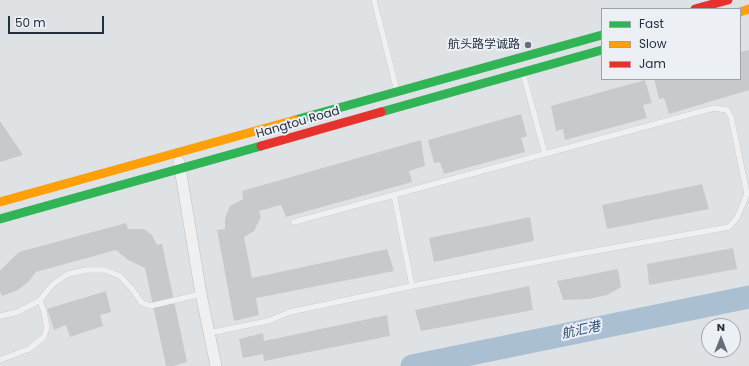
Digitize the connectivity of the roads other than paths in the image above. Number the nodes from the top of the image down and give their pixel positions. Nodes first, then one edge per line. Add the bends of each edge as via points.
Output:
1 (374, 0) edge
2 (728, 0) edge
3 (699, 8) edge
4 (601, 35) edge
5 (601, 50) edge
6 (522, 72) junction
7 (398, 92) junction
8 (176, 153) junction
9 (545, 154) junction
10 (180, 168) junction
11 (748, 193) edge
12 (394, 195) junction
13 (0, 202) edge
14 (0, 219) edge
15 (294, 222) dead end
16 (412, 286) junction
17 (201, 294) junction
18 (40, 300) junction
19 (0, 316) edge
20 (210, 333) junction
21 (0, 360) edge
22 (216, 364) edge

1 - 7 lane
2 - 3 main road
4 - 7 main road, Hangtou Road
5 - 6 main road, Hangtou Road
6 - 9 lane
6 - 10 main road, Hangtou Road
7 - 8 main road, Hangtou Road
8 - 10 street
8 - 13 main road, Hangtou Road
9 - 11 lane via 714,108 727,110 731,117
9 - 12 lane
10 - 14 main road, Hangtou Road
10 - 17 street
11 - 16 lane via 737,218 729,227
12 - 15 lane
12 - 16 lane
16 - 20 lane via 290,312 268,321
17 - 18 lane via 150,306 141,302 120,276 105,270 86,270 68,274 53,284
17 - 20 street
18 - 19 lane via 18,312
18 - 21 lane via 47,328 44,338 29,349
20 - 22 street

